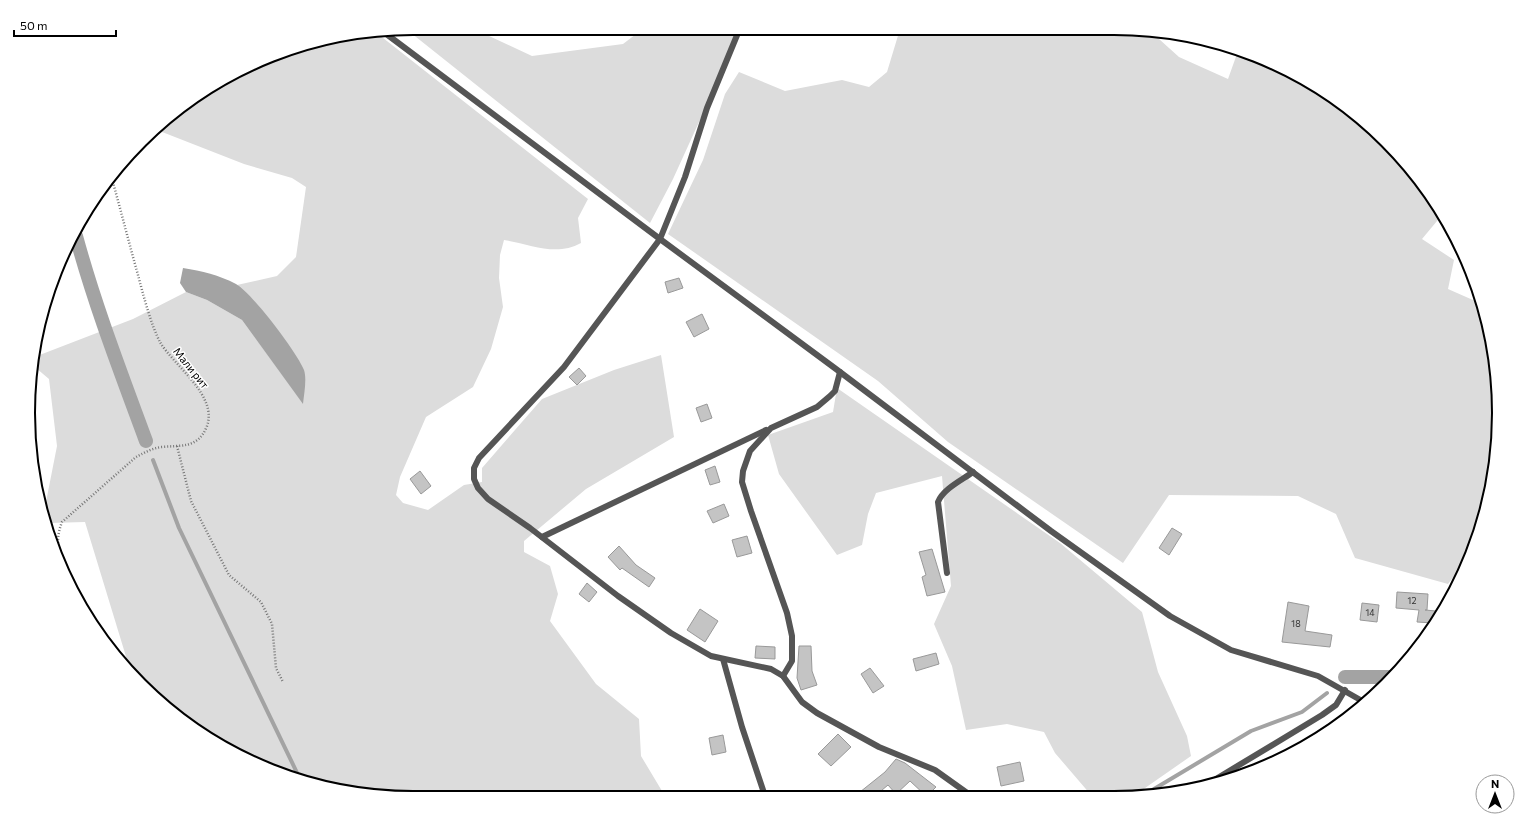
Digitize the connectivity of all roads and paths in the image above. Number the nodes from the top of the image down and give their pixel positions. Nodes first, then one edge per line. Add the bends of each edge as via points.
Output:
1 (737, 35) edge
2 (389, 36) edge
3 (113, 183) edge
4 (660, 239) junction
5 (840, 372) junction
6 (771, 428) junction
7 (178, 446) junction
8 (973, 472) junction
9 (542, 537) junction
10 (58, 543) edge
11 (946, 573) dead end
12 (723, 659) junction
13 (783, 676) junction
14 (283, 682) dead end
15 (1345, 690) junction
16 (1360, 699) edge
17 (1223, 775) edge
18 (763, 791) edge
19 (964, 791) edge

1 - 4 lane via 707,108 685,178
2 - 4 lane
3 - 7 path, Мали рит via 144,300 160,341 204,397 207,405 209,415 202,436 187,446
4 - 5 lane
4 - 9 lane via 564,367 479,458 474,468 474,479 478,488 488,499
5 - 6 lane via 835,391 817,407
5 - 8 lane
6 - 9 lane
6 - 13 lane via 746,458 742,482 788,613 792,636 792,661
7 - 10 path, Мали рит via 161,447 136,457 62,522 57,534
7 - 14 path via 191,501 229,575 261,602 272,624 276,668
8 - 11 lane via 946,491 938,502
8 - 15 lane via 1051,531 1187,627 1230,650 1311,674
9 - 12 lane via 671,633 698,650
12 - 13 lane via 755,664
12 - 18 lane
13 - 19 lane via 802,702 817,713 879,747 934,770
15 - 16 lane
15 - 17 lane via 1336,705 1322,715

